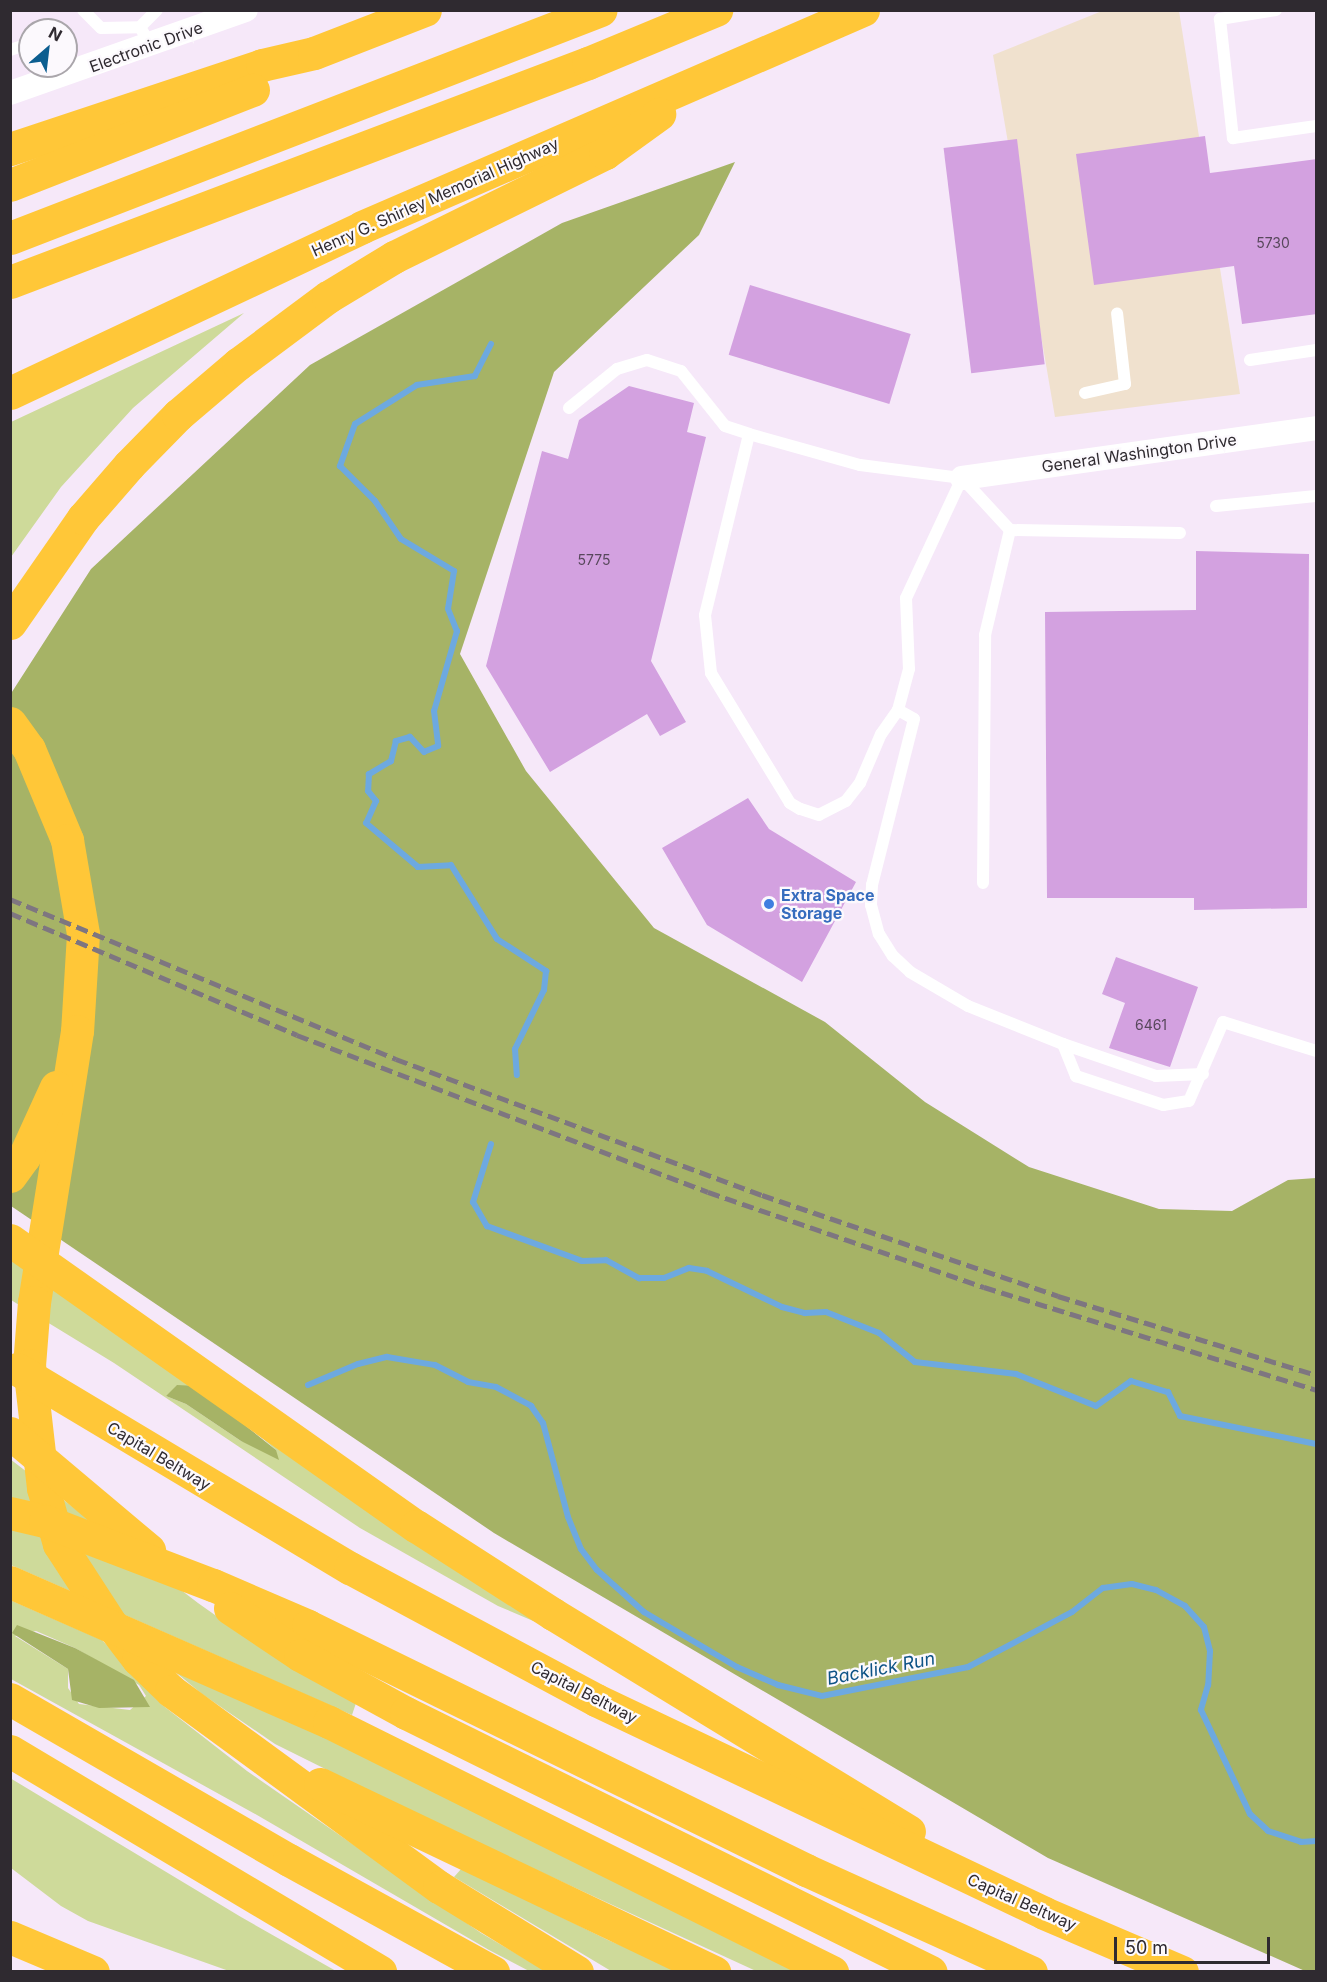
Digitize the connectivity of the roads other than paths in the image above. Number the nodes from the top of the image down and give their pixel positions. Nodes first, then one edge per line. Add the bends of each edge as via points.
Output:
1 (83, 10) edge
2 (158, 10) edge
3 (246, 10) edge
4 (425, 10) edge
5 (601, 10) edge
6 (716, 10) edge
7 (863, 10) edge
8 (1276, 10) edge
9 (145, 37) junction
10 (314, 53) junction
11 (78, 62) edge
12 (37, 78) edge
13 (706, 79) junction
14 (10, 93) edge
15 (1317, 126) edge
16 (10, 149) edge
17 (10, 185) edge
18 (155, 228) junction
19 (10, 238) edge
20 (10, 282) edge
21 (10, 296) edge
22 (1118, 313) dead end
23 (298, 319) junction
24 (1317, 350) edge
25 (1250, 360) dead end
26 (10, 393) edge
27 (1085, 393) dead end
28 (569, 408) dead end
29 (1317, 428) edge
30 (749, 434) junction
31 (962, 478) junction
32 (1317, 496) edge
33 (1216, 506) dead end
34 (1010, 530) junction
35 (1180, 533) dead end
36 (10, 587) edge
37 (10, 623) edge
38 (898, 710) junction
39 (10, 723) edge
40 (982, 883) dead end
41 (77, 1031) junction
42 (1063, 1044) junction
43 (1317, 1051) edge
44 (1203, 1074) junction
45 (10, 1176) edge
46 (10, 1240) edge
47 (10, 1365) edge
48 (10, 1433) edge
49 (10, 1513) edge
50 (10, 1582) edge
51 (171, 1691) junction
52 (10, 1699) edge
53 (10, 1751) edge
54 (1044, 1913) junction
55 (10, 1937) edge
56 (93, 1971) edge
57 (380, 1971) edge
58 (493, 1971) edge
59 (577, 1971) edge
60 (715, 1971) edge
61 (832, 1971) edge
62 (931, 1971) edge
63 (1031, 1971) edge
64 (1182, 1971) edge

1 - 9 lane via 101,28
2 - 9 lane
3 - 9 street, Electronic Drive
4 - 10 highway
5 - 19 highway
6 - 18 highway
7 - 13 highway, Henry G. Shirley Memorial Highway
8 - 15 lane via 1220,19 1233,138
9 - 11 street, Electronic Drive
10 - 16 highway via 262,65
10 - 17 highway via 266,84
12 - 14 street, Electronic Drive
13 - 23 highway via 605,153 394,257
13 - 26 highway, Henry G. Shirley Memorial Highway via 362,227
18 - 20 highway
18 - 21 highway
22 - 27 lane via 1125,384
23 - 36 highway via 222,363 112,458 67,508
23 - 37 highway via 178,415 129,465 71,534
24 - 25 lane
28 - 30 lane via 617,369 633,362 665,363 693,383 725,426
29 - 31 street, General Washington Drive
30 - 31 lane via 860,465
30 - 38 lane via 705,615 711,673 790,803 819,815 846,801 860,783 881,734
31 - 34 lane
31 - 38 lane via 906,598 909,669
32 - 33 lane
34 - 35 lane
34 - 40 lane via 985,635
38 - 42 lane via 914,719 872,885 871,904 879,934 900,964 923,980 968,1006
39 - 41 highway via 29,749 49,791 67,840 78,889 83,934
41 - 45 highway via 45,1114
41 - 51 highway via 34,1302 29,1365 34,1438 59,1544 111,1624 138,1659
42 - 44 lane via 1156,1076
42 - 44 lane via 1076,1076 1163,1105 1189,1101
43 - 44 lane via 1223,1022
46 - 54 highway via 435,1538
47 - 54 highway, Capital Beltway via 350,1568 596,1700
48 - 62 highway via 130,1537 300,1655 406,1713 751,1886
49 - 63 highway via 45,1521 202,1580 308,1626 806,1870
50 - 61 highway via 329,1722
51 - 59 highway via 439,1887
51 - 60 highway via 236,1738 301,1775
52 - 58 highway via 289,1860
53 - 57 highway
54 - 64 highway, Capital Beltway
55 - 56 highway

